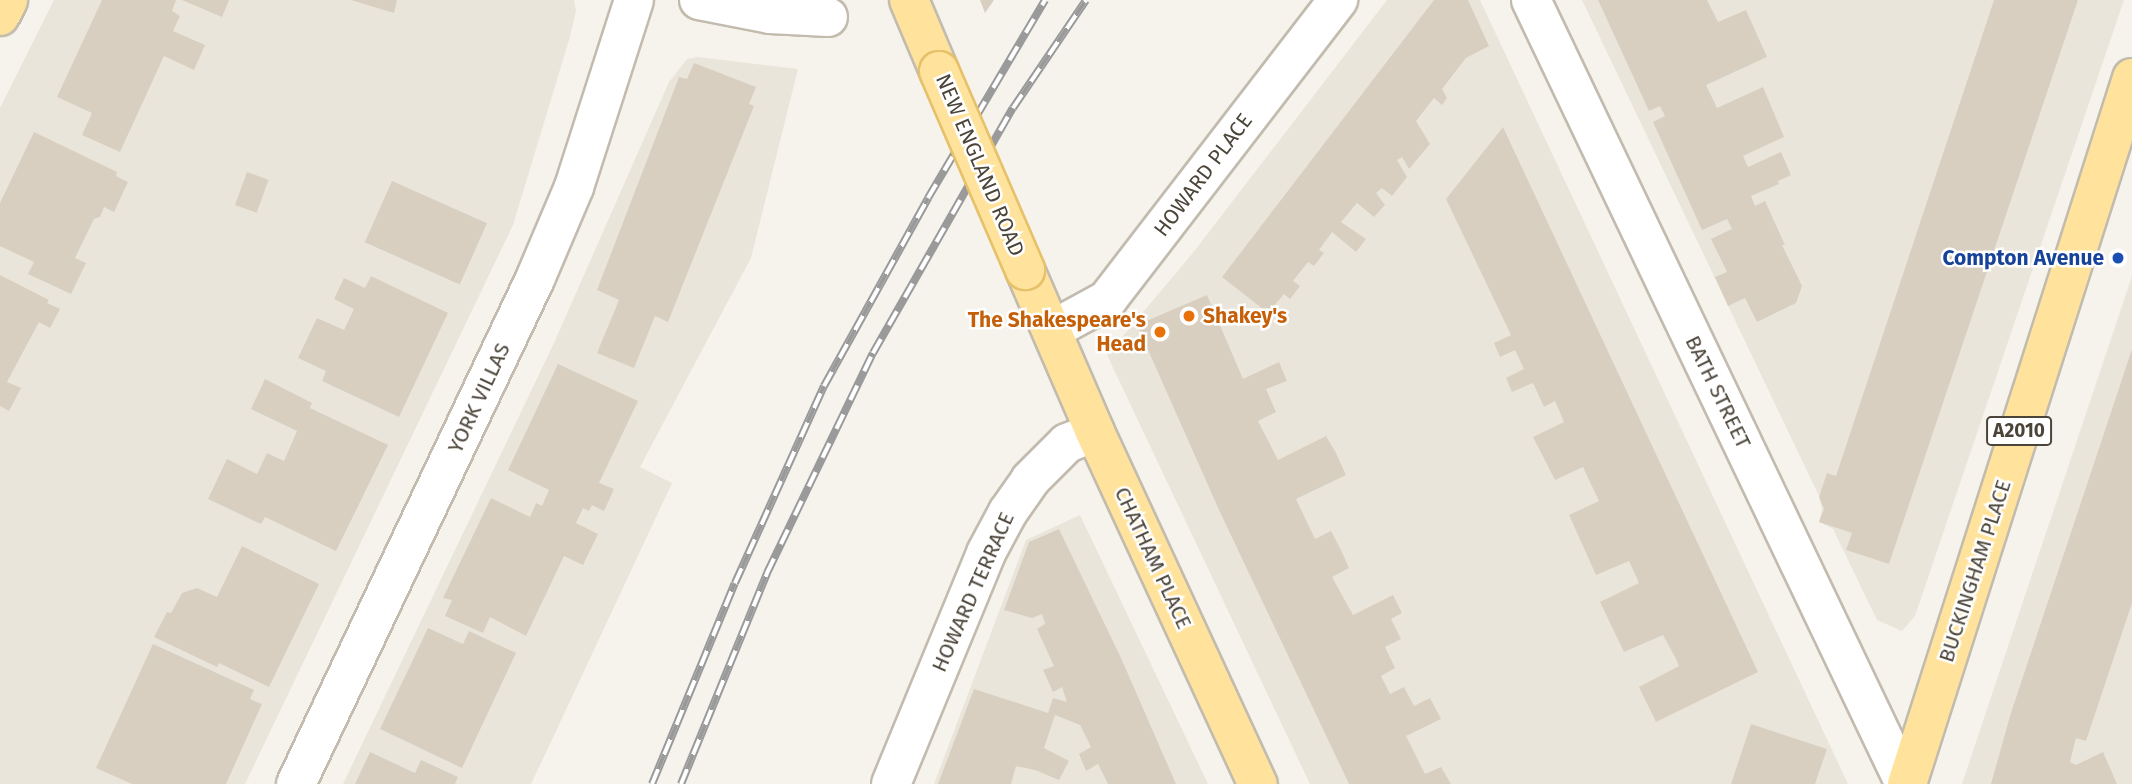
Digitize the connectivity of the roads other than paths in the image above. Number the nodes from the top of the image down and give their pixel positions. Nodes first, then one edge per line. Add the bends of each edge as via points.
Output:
1 (8, 0) edge
2 (634, 0) edge
3 (699, 0) edge
4 (909, 0) edge
5 (1338, 0) edge
6 (1531, 0) edge
7 (0, 16) edge
8 (828, 17) dead end
9 (2132, 78) edge
10 (1052, 330) junction
11 (1095, 432) junction
12 (296, 784) edge
13 (891, 784) edge
14 (1258, 784) edge
15 (1906, 784) edge

1 - 7 main road
2 - 12 street, YORK VILLAS via 574,187 535,279
3 - 8 street via 770,14
4 - 10 main road, NEW ENGLAND ROAD, bridge
5 - 10 street, HOWARD PLACE via 1107,300
6 - 15 street, BATH STREET
9 - 15 main road, BUCKINGHAM PLACE / A2010
10 - 11 main road, CHATHAM PLACE
11 - 13 street, HOWARD TERRACE via 1067,443 1030,480 1008,512 986,553
11 - 14 main road, CHATHAM PLACE

